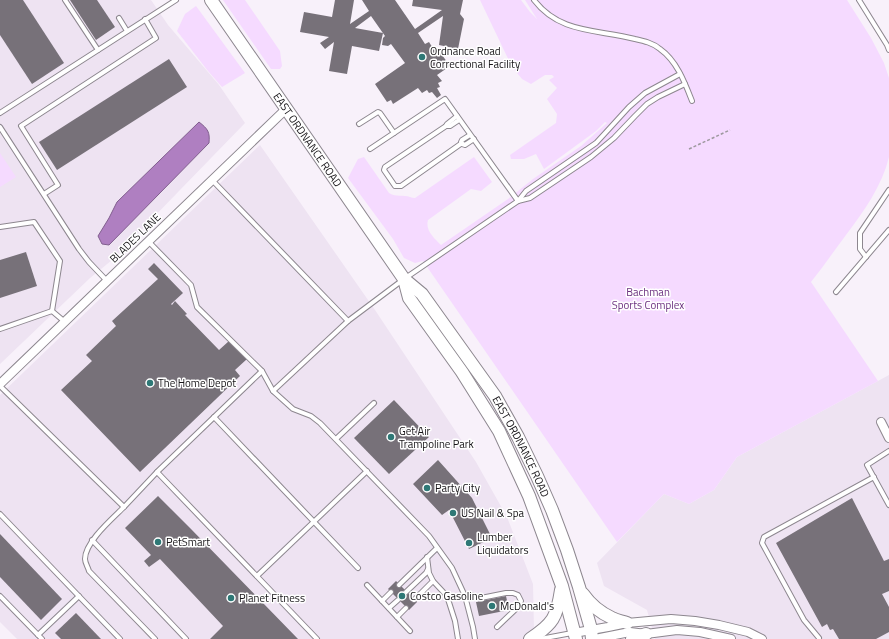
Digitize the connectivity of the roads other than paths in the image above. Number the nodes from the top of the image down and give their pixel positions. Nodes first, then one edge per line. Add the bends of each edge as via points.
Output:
1 (65, 0) edge
2 (176, 0) edge
3 (212, 0) edge
4 (534, 0) edge
5 (859, 0) edge
6 (119, 18) dead end
7 (145, 19) junction
8 (127, 31) junction
9 (98, 50) junction
10 (889, 50) edge
11 (680, 74) junction
12 (685, 84) junction
13 (692, 101) dead end
14 (286, 109) junction
15 (0, 113) edge
16 (458, 118) junction
17 (359, 124) dead end
18 (0, 127) edge
19 (394, 133) junction
20 (470, 135) junction
21 (474, 139) junction
22 (462, 143) junction
23 (370, 149) dead end
24 (212, 180) junction
25 (889, 190) edge
26 (44, 194) junction
27 (518, 201) junction
28 (0, 226) edge
29 (889, 230) edge
30 (148, 241) junction
31 (866, 257) junction
32 (404, 279) junction
33 (107, 281) junction
34 (836, 292) dead end
35 (52, 311) junction
36 (348, 321) junction
37 (64, 322) junction
38 (0, 329) edge
39 (262, 370) junction
40 (0, 385) edge
41 (272, 392) junction
42 (374, 403) dead end
43 (214, 417) junction
44 (881, 422) dead end
45 (889, 438) edge
46 (336, 439) junction
47 (889, 451) edge
48 (367, 471) junction
49 (157, 472) junction
50 (874, 477) junction
51 (889, 505) edge
52 (124, 507) junction
53 (0, 514) edge
54 (314, 522) junction
55 (92, 540) junction
56 (437, 548) junction
57 (427, 557) junction
58 (358, 568) dead end
59 (429, 568) junction
60 (257, 576) junction
61 (433, 581) junction
62 (367, 585) dead end
63 (399, 585) dead end
64 (562, 586) junction
65 (579, 588) junction
66 (391, 592) dead end
67 (406, 592) dead end
68 (470, 595) dead end
69 (0, 596) edge
70 (79, 596) junction
71 (398, 600) dead end
72 (414, 600) dead end
73 (382, 601) junction
74 (389, 608) junction
75 (406, 608) dead end
76 (397, 617) junction
77 (628, 623) junction
78 (722, 626) junction
79 (497, 627) dead end
80 (410, 631) dead end
81 (646, 634) junction
82 (38, 635) junction
83 (575, 636) edge
84 (593, 636) edge
85 (720, 638) edge
86 (819, 638) edge
87 (42, 639) edge
88 (120, 639) edge
89 (155, 639) edge
90 (186, 639) edge
91 (317, 639) edge
92 (458, 639) edge
93 (475, 639) edge
94 (530, 639) edge
95 (540, 639) edge
96 (632, 639) edge
97 (731, 639) edge
98 (762, 639) edge

1 - 9 lane
2 - 7 lane
3 - 14 main road, EAST ORDNANCE ROAD
4 - 11 lane via 545,12 566,24 650,43 660,48
5 - 10 lane
6 - 8 lane
7 - 8 lane
7 - 26 lane via 156,38 21,126 58,185
8 - 9 lane
9 - 15 lane
11 - 12 lane
11 - 27 lane via 645,93 596,143 526,190
12 - 13 lane
12 - 27 lane via 647,104 614,138 591,157 530,198
14 - 24 street, BLADES LANE
14 - 32 main road, EAST ORDNANCE ROAD
16 - 19 lane via 444,99
16 - 20 lane
16 - 22 lane via 384,170 395,186 401,186
17 - 19 lane via 378,112
18 - 26 lane
19 - 23 lane
20 - 21 lane
20 - 22 lane via 462,140
21 - 22 lane via 465,145
21 - 27 lane
24 - 30 street, BLADES LANE
24 - 36 lane
25 - 31 lane via 860,233 860,249
26 - 33 lane via 79,249
27 - 32 lane
28 - 35 lane via 34,222 60,261
29 - 31 lane
30 - 33 street, BLADES LANE
30 - 39 lane via 191,285 197,307
31 - 34 lane
32 - 36 lane
32 - 64 main road, EAST ORDNANCE ROAD via 409,298 462,372 499,431 530,496
32 - 65 main road, EAST ORDNANCE ROAD via 422,294 495,396 516,433 552,510
33 - 37 street, BLADES LANE
35 - 37 lane
35 - 38 lane
36 - 41 lane
37 - 40 street, BLADES LANE
39 - 41 lane
39 - 43 lane
40 - 52 lane
41 - 46 lane via 293,409 311,416
42 - 46 lane
43 - 49 lane
43 - 54 lane
44 - 45 street
46 - 48 lane
47 - 50 lane via 867,465
48 - 54 lane
48 - 56 lane via 429,536
49 - 52 lane
49 - 60 lane
50 - 51 lane
50 - 86 lane via 764,537 762,543 804,620
52 - 55 lane
53 - 70 lane
54 - 58 lane
54 - 60 lane
55 - 89 lane via 86,550 84,561 89,571
55 - 90 lane
56 - 57 lane
56 - 93 lane via 452,568 465,596
57 - 59 lane
57 - 63 lane
59 - 61 lane
59 - 67 lane
60 - 91 lane
61 - 72 lane
61 - 92 lane via 447,596
62 - 73 lane
64 - 83 main road, EAST ORDNANCE ROAD
64 - 94 main road via 554,617 542,631
65 - 77 main road via 602,612 613,619
65 - 84 main road, EAST ORDNANCE ROAD
66 - 73 lane
68 - 79 lane via 481,598 506,593 518,595 521,601 519,606
69 - 82 lane
70 - 82 lane
70 - 88 lane
71 - 74 lane
73 - 74 lane
74 - 76 lane
75 - 76 lane
76 - 80 lane
77 - 78 street via 670,619
77 - 84 street via 608,627
78 - 85 lane
78 - 98 street via 748,632
81 - 84 street via 630,632
81 - 85 street via 676,630 700,632
81 - 96 main road
82 - 87 lane
83 - 84 street
83 - 95 lane
85 - 97 street

